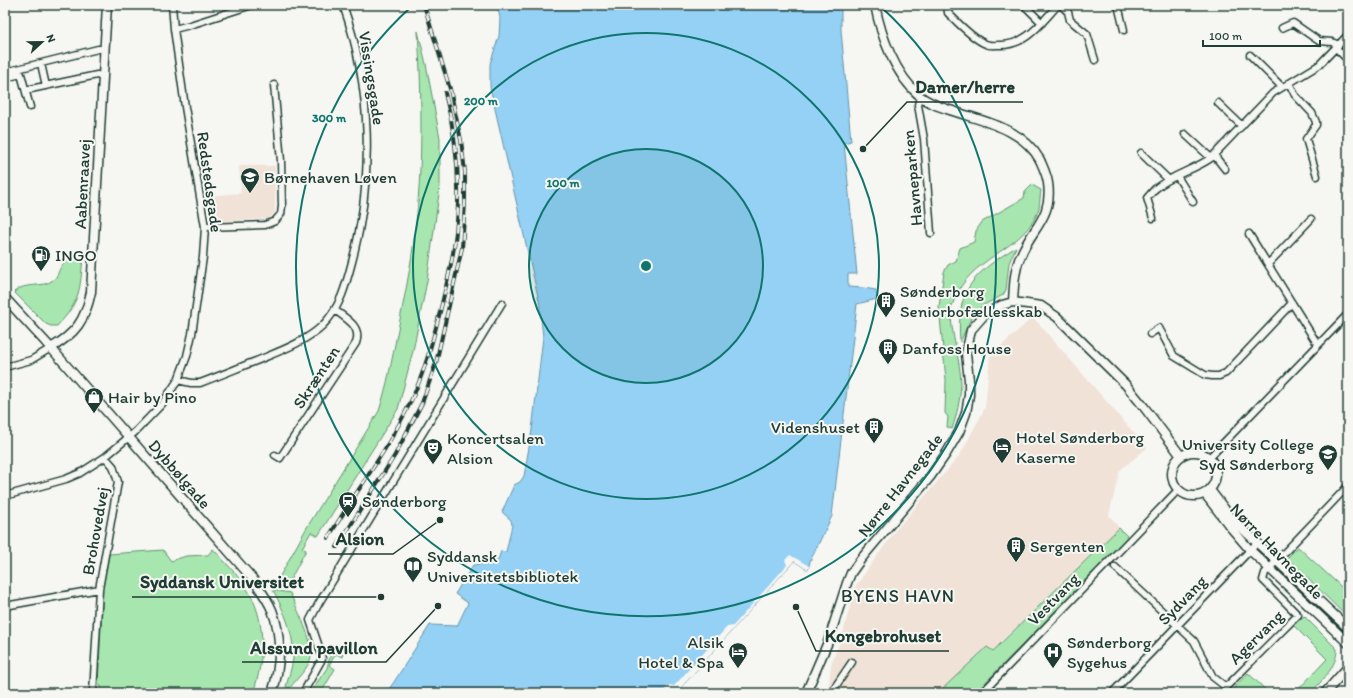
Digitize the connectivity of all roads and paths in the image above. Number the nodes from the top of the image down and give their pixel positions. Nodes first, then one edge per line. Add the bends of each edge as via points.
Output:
1 (107, 5) edge
2 (172, 5) edge
3 (252, 5) edge
4 (343, 5) edge
5 (875, 5) edge
6 (947, 5) edge
7 (1024, 5) edge
8 (1058, 5) edge
9 (1061, 5) edge
10 (1118, 5) edge
11 (1042, 23) junction
12 (1282, 28) dead end
13 (174, 29) junction
14 (1124, 30) dead end
15 (1348, 35) edge
16 (1337, 47) junction
17 (105, 49) junction
18 (1250, 55) dead end
19 (1095, 60) dead end
20 (1348, 60) edge
21 (42, 68) dead end
22 (5, 72) edge
23 (103, 76) junction
24 (5, 78) edge
25 (1289, 83) junction
26 (274, 85) dead end
27 (46, 86) junction
28 (1282, 87) junction
29 (26, 90) junction
30 (920, 96) junction
31 (1218, 104) dead end
32 (30, 107) dead end
33 (1242, 126) junction
34 (1185, 134) dead end
35 (1141, 153) dead end
36 (1212, 157) junction
37 (1225, 169) dead end
38 (1177, 176) junction
39 (1317, 176) dead end
40 (1169, 180) junction
41 (1193, 202) dead end
42 (1153, 218) dead end
43 (1311, 219) dead end
44 (205, 227) junction
45 (931, 233) dead end
46 (1249, 234) dead end
47 (1268, 264) junction
48 (6, 301) edge
49 (1013, 302) junction
50 (502, 303) dead end
51 (1292, 303) junction
52 (335, 310) junction
53 (1348, 314) edge
54 (1150, 334) dead end
55 (1318, 345) junction
56 (51, 348) junction
57 (5, 367) edge
58 (178, 380) junction
59 (129, 438) junction
60 (275, 455) dead end
61 (1181, 456) junction
62 (105, 457) junction
63 (1209, 458) junction
64 (1348, 486) edge
65 (1178, 490) junction
66 (1208, 492) junction
67 (5, 496) edge
68 (1257, 543) junction
69 (1250, 550) junction
70 (1276, 561) junction
71 (1115, 566) dead end
72 (1269, 569) junction
73 (99, 589) junction
74 (5, 606) edge
75 (1177, 625) junction
76 (1348, 628) edge
77 (1348, 643) edge
78 (852, 662) dead end
79 (1348, 667) edge
80 (93, 693) edge
81 (272, 693) edge
82 (303, 693) edge
83 (806, 693) edge
84 (831, 693) edge
85 (982, 693) edge
86 (1112, 693) edge
87 (1325, 693) edge

1 - 17 street, Aabenraavej
2 - 13 street, Redstedsgade
3 - 13 street
4 - 52 street, Vissingsgade via 357,56 365,108 367,143 364,195 356,245 345,289
5 - 30 street via 878,22 895,63 909,85
6 - 11 street via 948,13 966,31 986,44 1006,45 1020,41
7 - 11 street
8 - 11 street
9 - 19 street via 1068,12 1070,20 1087,34
10 - 14 street
12 - 16 street via 1293,23 1319,41 1332,42
13 - 44 street, Redstedsgade
15 - 16 street
16 - 20 street
16 - 25 street via 1319,65
17 - 22 street
17 - 23 street, Aabenraavej
18 - 28 street
21 - 27 street
23 - 27 street via 97,75
23 - 56 street, Aabenraavej via 94,252 88,305 73,333
24 - 29 street via 21,74
25 - 28 street
25 - 39 street via 1316,122 1306,139
26 - 44 street via 281,161 281,214 275,221 265,225
27 - 29 street
28 - 33 street
29 - 32 street
30 - 45 street, Havneparken via 918,105 924,139
30 - 49 street via 938,106 998,125 1015,134 1026,142 1044,168 1048,183 1046,210 1021,255 1014,282
31 - 33 street
33 - 36 street
34 - 36 street
35 - 40 street
36 - 37 street
36 - 38 street
38 - 40 street
38 - 41 street
40 - 42 street via 1156,188 1147,198
43 - 47 street
44 - 58 street, Redstedsgade via 192,334
46 - 47 street
47 - 51 street
48 - 56 street, Dybbølgade
49 - 61 street, Nørre Havnegade via 1041,306 1057,317 1126,386
49 - 83 street, Nørre Havnegade via 985,314 971,330 966,354 969,395 966,413 958,432 930,477 851,574 828,642
50 - 82 street via 310,620 322,659
51 - 54 street via 1226,373 1219,376 1205,375 1174,356 1159,328
51 - 55 street
52 - 58 street, Vissingsgade via 323,325 292,347 200,383
52 - 60 street, Skrænten via 354,325 358,336 356,343 280,458
53 - 55 street
55 - 63 street
56 - 57 street via 31,360
56 - 59 street, Dybbølgade
58 - 59 street, Redstedsgade via 162,404
59 - 62 street, Redstedsgade
59 - 81 street, Dybbølgade via 265,596 276,624 278,639 277,670
61 - 63 street via 1195,452
61 - 65 street via 1171,472
62 - 67 street, Redstedsgade via 66,479
62 - 73 street, Brohovedvej via 113,466 118,482
63 - 66 street via 1216,470 1216,477
64 - 70 street
65 - 66 street via 1191,496
65 - 85 street, Vestvang
66 - 68 street, Nørre Havnegade
66 - 69 street, Nørre Havnegade via 1232,529
68 - 69 street, Sydvang
68 - 70 street, Nørre Havnegade
69 - 72 street, Nørre Havnegade
69 - 75 street, Sydvang
70 - 72 street
70 - 76 street, Nørre Havnegade
71 - 75 street, Agervang
72 - 75 street, Agervang via 1263,580 1298,614 1226,687 1213,677 1194,641
72 - 77 street, Nørre Havnegade
73 - 74 street, Brohovedvej
73 - 80 street, Brohovedvej
75 - 86 street, Sydvang
78 - 84 street
79 - 87 street

